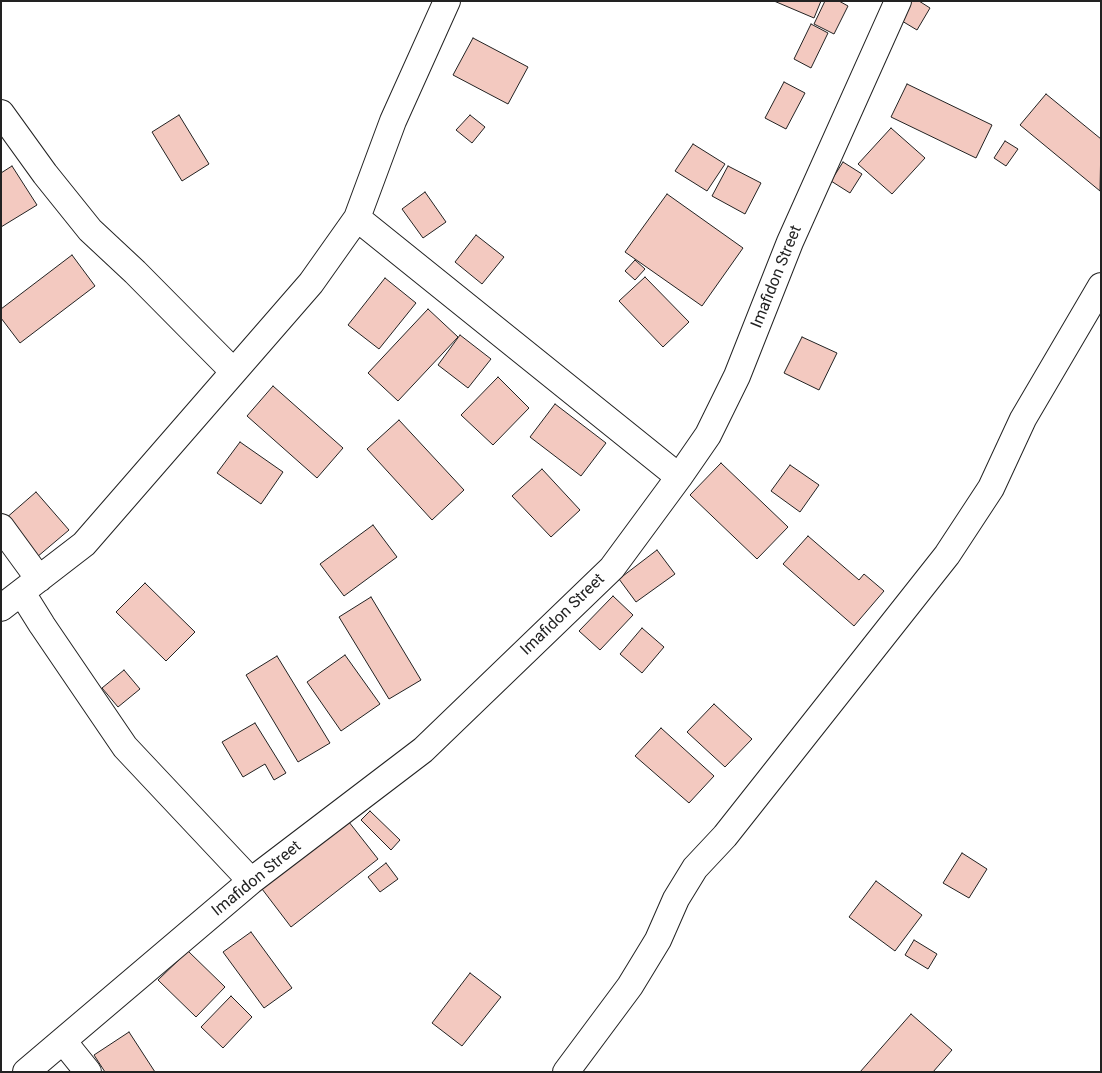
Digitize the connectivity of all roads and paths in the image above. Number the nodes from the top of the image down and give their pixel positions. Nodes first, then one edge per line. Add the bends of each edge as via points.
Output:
1 (447, 1) edge
2 (898, 1) edge
3 (1, 113) edge
4 (357, 218) junction
5 (1101, 286) edge
6 (233, 371) junction
7 (679, 477) junction
8 (1, 527) edge
9 (21, 593) edge
10 (251, 881) junction
11 (63, 1041) junction
12 (26, 1072) edge
13 (88, 1072) edge
14 (566, 1072) edge

1 - 4 street via 393,121
2 - 7 street, Imafidon Street via 790,242 738,376 708,434
3 - 6 street via 90,230
4 - 6 street via 310,283
4 - 7 street
5 - 14 street via 1023,419 992,488 947,555 725,836 694,868 658,940 630,986
6 - 9 street via 84,544
7 - 10 street, Imafidon Street via 612,568 423,750
8 - 9 street
9 - 10 street via 125,747
10 - 11 street, Imafidon Street
11 - 12 street, Imafidon Street
11 - 13 street

